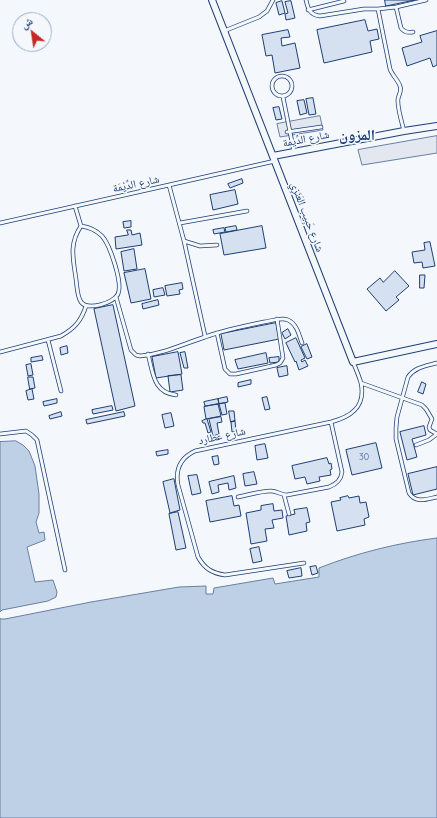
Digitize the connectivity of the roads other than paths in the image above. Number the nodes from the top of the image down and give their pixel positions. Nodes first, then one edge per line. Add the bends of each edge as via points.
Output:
1 (212, 0) edge
2 (274, 0) edge
3 (306, 0) edge
4 (426, 0) edge
5 (344, 1) dead end
6 (335, 2) edge
7 (396, 7) junction
8 (378, 9) junction
9 (308, 10) junction
10 (224, 31) junction
11 (413, 32) dead end
12 (283, 97) junction
13 (437, 126) edge
14 (321, 127) dead end
15 (404, 131) junction
16 (288, 132) junction
17 (294, 152) junction
18 (274, 159) junction
19 (169, 186) junction
20 (75, 206) junction
21 (247, 211) dead end
22 (0, 223) edge
23 (180, 223) junction
24 (81, 226) junction
25 (184, 241) junction
26 (217, 245) dead end
27 (116, 297) junction
28 (86, 306) junction
29 (277, 319) junction
30 (216, 333) junction
31 (205, 336) junction
32 (48, 340) junction
33 (302, 343) dead end
34 (437, 344) edge
35 (0, 352) edge
36 (148, 354) junction
37 (353, 362) junction
38 (437, 363) edge
39 (361, 383) junction
40 (61, 391) dead end
41 (176, 395) dead end
42 (402, 398) junction
43 (331, 422) junction
44 (0, 434) edge
45 (437, 434) edge
46 (416, 445) dead end
47 (284, 495) junction
48 (437, 496) edge
49 (238, 497) dead end
50 (289, 514) dead end
51 (304, 563) dead end
52 (65, 570) dead end

1 - 10 street, شارع حَبِيب العَنَزِي
2 - 10 lane via 267,11 259,17
3 - 9 lane
4 - 7 lane
5 - 6 lane
6 - 9 lane
7 - 8 lane
7 - 11 lane via 401,28
8 - 9 lane via 320,16
8 - 15 lane via 390,69 401,88 398,105
10 - 18 street, شارع حَبِيب العَنَزِي
12 - 12 lane via 291,92 292,83 288,78 279,76 271,85 275,94
12 - 16 lane
13 - 15 street, شارع الدِّيمة
14 - 16 lane
15 - 17 street, شارع الدِّيمة
16 - 17 lane
17 - 18 street, شارع الدِّيمة
18 - 19 lane, شارع الدِّيْمَة
18 - 37 street, شارع حَبِيب العَنَزِي
19 - 20 lane, شارع الدِّيْمَة
19 - 23 lane
20 - 22 lane, شارع الدِّيْمَة
20 - 24 lane
21 - 23 lane
23 - 25 lane
24 - 27 lane via 93,229 106,242 119,282 119,293
24 - 28 lane via 74,238 72,252 79,297
25 - 26 lane via 200,246
25 - 31 lane
27 - 28 lane via 106,304
27 - 36 lane via 131,350 140,356
28 - 32 lane via 83,316 70,331
29 - 30 lane
29 - 30 lane via 283,358 276,365 230,374 225,369
29 - 33 lane via 285,319 294,324
30 - 31 lane
31 - 36 lane
32 - 35 lane
32 - 40 lane
34 - 37 street
36 - 41 lane via 157,386
37 - 39 lane, شارع عطارد
38 - 42 lane via 410,373
39 - 42 lane
39 - 43 lane, شارع عطارد via 361,397 356,410 345,418
42 - 45 lane via 424,406 432,419 429,429
42 - 48 lane via 396,434 409,493 419,500
43 - 47 lane via 342,468 341,479 332,486
43 - 51 lane, شارع عطارد via 195,451 184,459 177,471 178,485 198,557 209,570 226,575
44 - 52 lane via 26,432 37,440
45 - 46 lane
47 - 49 lane via 268,491
47 - 50 lane

